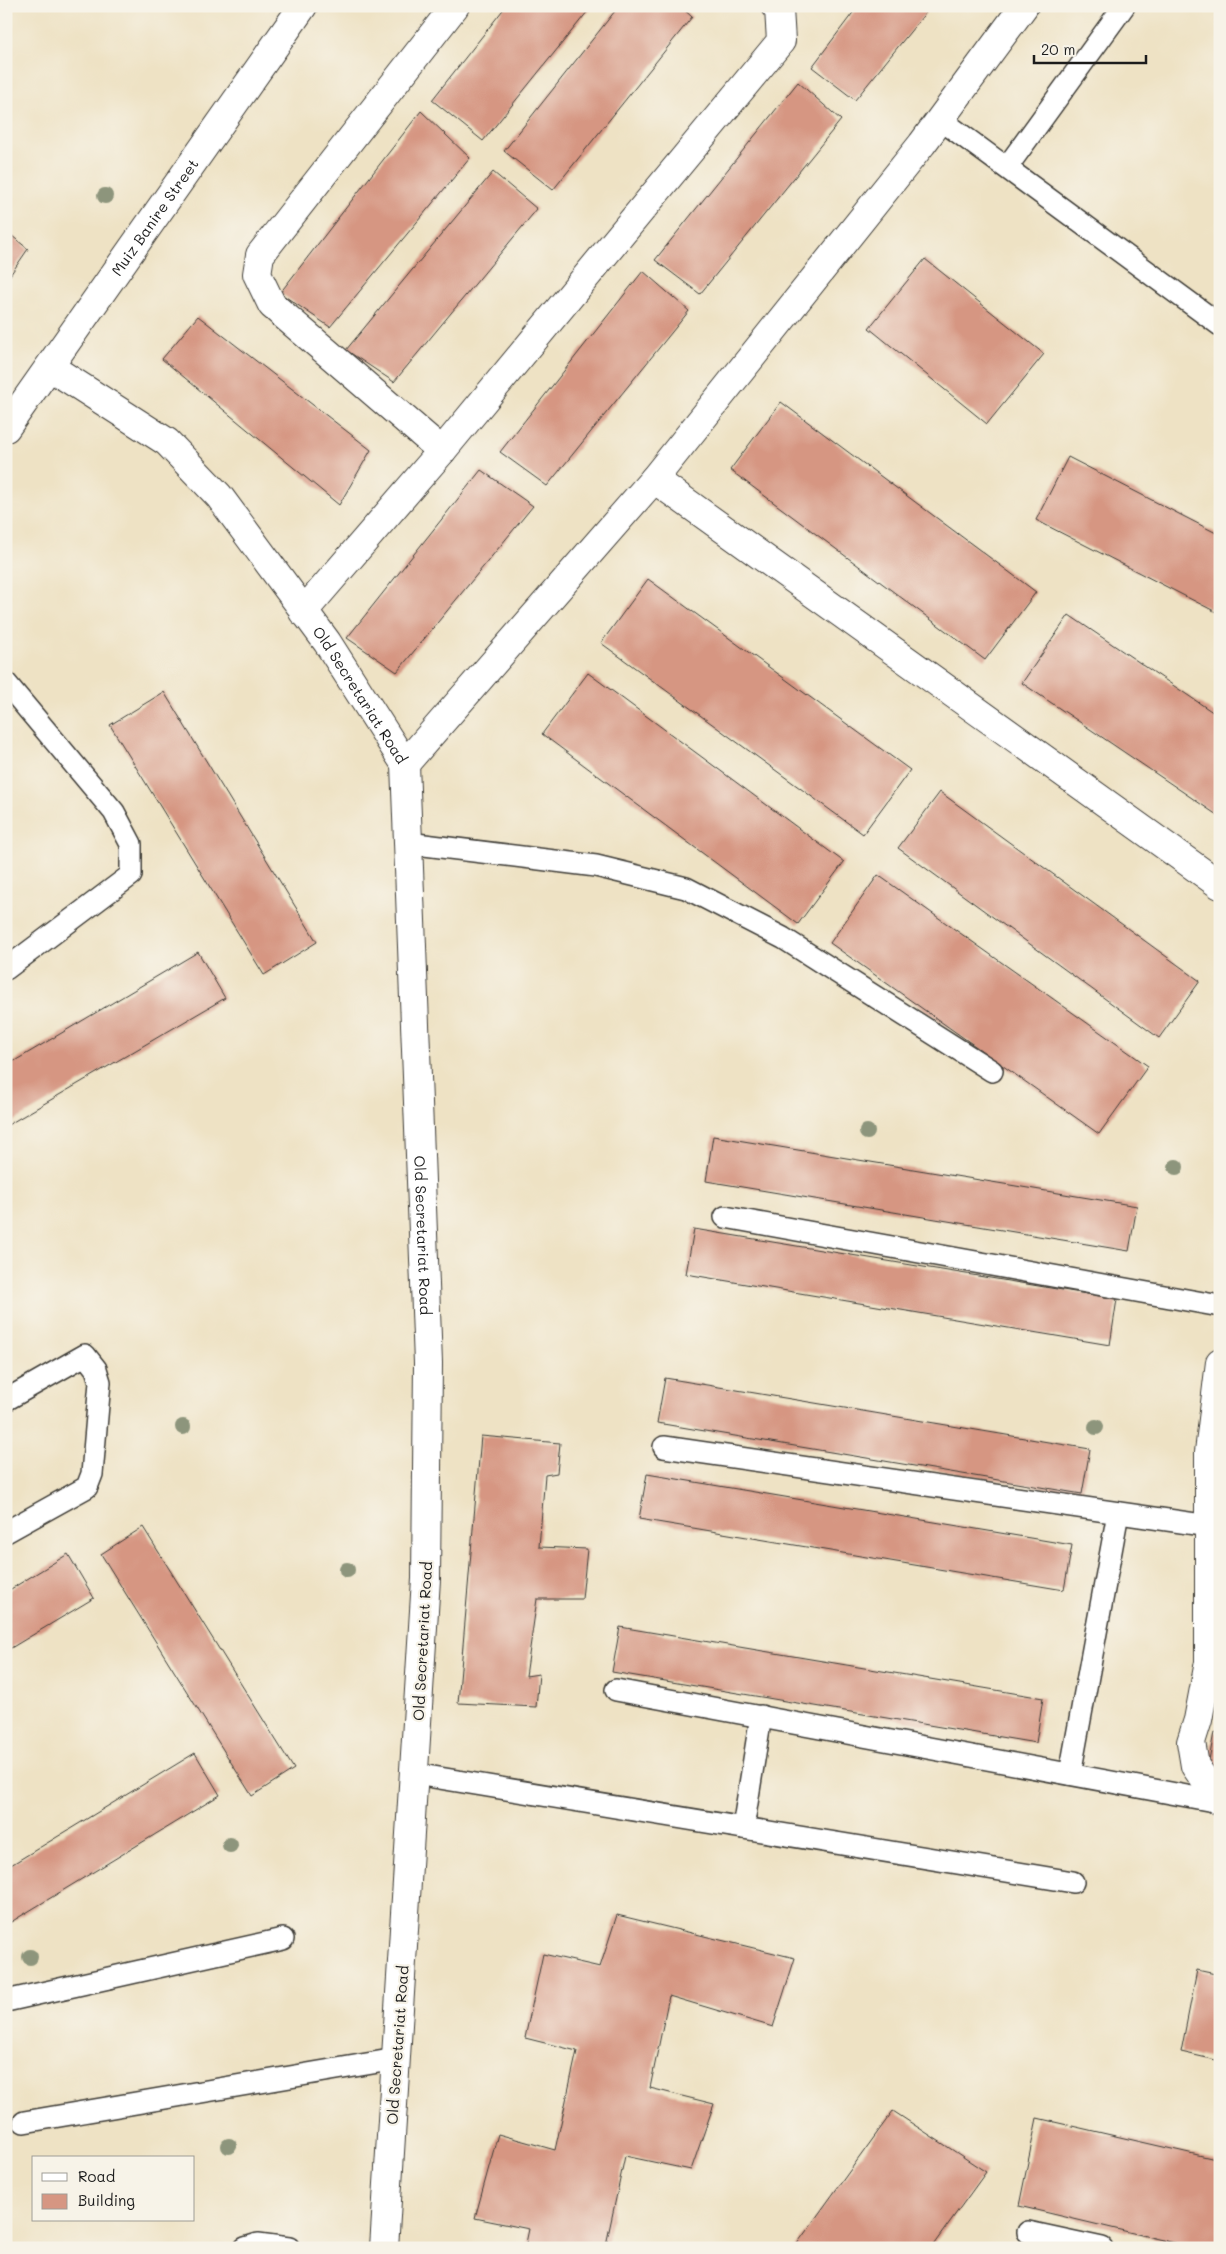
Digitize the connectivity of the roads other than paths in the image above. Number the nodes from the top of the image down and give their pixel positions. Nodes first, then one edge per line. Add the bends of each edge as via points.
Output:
1 (303, 6) edge
2 (455, 6) edge
3 (775, 6) edge
4 (1024, 6) edge
5 (1124, 6) edge
6 (940, 119) junction
7 (1007, 168) junction
8 (1220, 325) edge
9 (50, 367) junction
10 (6, 428) edge
11 (442, 451) junction
12 (654, 480) junction
13 (303, 612) junction
14 (6, 683) edge
15 (405, 764) junction
16 (408, 843) junction
17 (1220, 886) edge
18 (6, 969) edge
19 (992, 1071) dead end
20 (725, 1217) dead end
21 (1220, 1306) edge
22 (1220, 1362) edge
23 (6, 1400) edge
24 (664, 1447) dead end
25 (1118, 1513) junction
26 (6, 1532) edge
27 (1213, 1541) edge
28 (616, 1690) dead end
29 (761, 1716) junction
30 (415, 1774) junction
31 (1070, 1774) junction
32 (1219, 1802) edge
33 (743, 1828) junction
34 (1073, 1882) dead end
35 (283, 1939) dead end
36 (6, 2001) edge
37 (396, 2059) junction
38 (24, 2122) dead end
39 (1028, 2232) dead end
40 (245, 2248) edge
41 (289, 2248) edge
42 (384, 2248) edge
43 (1102, 2248) edge

1 - 9 street, Muiz Banire Street
2 - 11 street via 260,255 257,274 272,305
3 - 11 street via 779,9 781,41
4 - 6 street
5 - 7 lane
6 - 7 lane
6 - 12 street
7 - 8 lane
9 - 10 street, Muiz Banire Street
9 - 13 street, Old Secretariat Road via 167,442 219,496
11 - 13 street
12 - 15 street
12 - 17 street
13 - 15 street, Old Secretariat Road via 327,642
14 - 18 lane via 114,812 131,844 131,875
15 - 16 street, Old Secretariat Road
16 - 19 lane via 596,866 686,888 782,938
16 - 30 street, Old Secretariat Road via 428,1363 426,1579
20 - 21 lane
22 - 27 street via 1209,1452
23 - 26 lane via 85,1355 96,1369 100,1382 92,1474 87,1487
24 - 25 lane
25 - 27 lane
25 - 31 lane
27 - 32 street via 1209,1662 1191,1742 1195,1766
28 - 29 lane
29 - 31 lane
29 - 33 lane
30 - 33 lane
30 - 37 street, Old Secretariat Road
31 - 32 lane
33 - 34 lane
35 - 36 lane
37 - 38 lane
37 - 42 street, Old Secretariat Road
39 - 43 lane
40 - 41 lane via 258,2244

